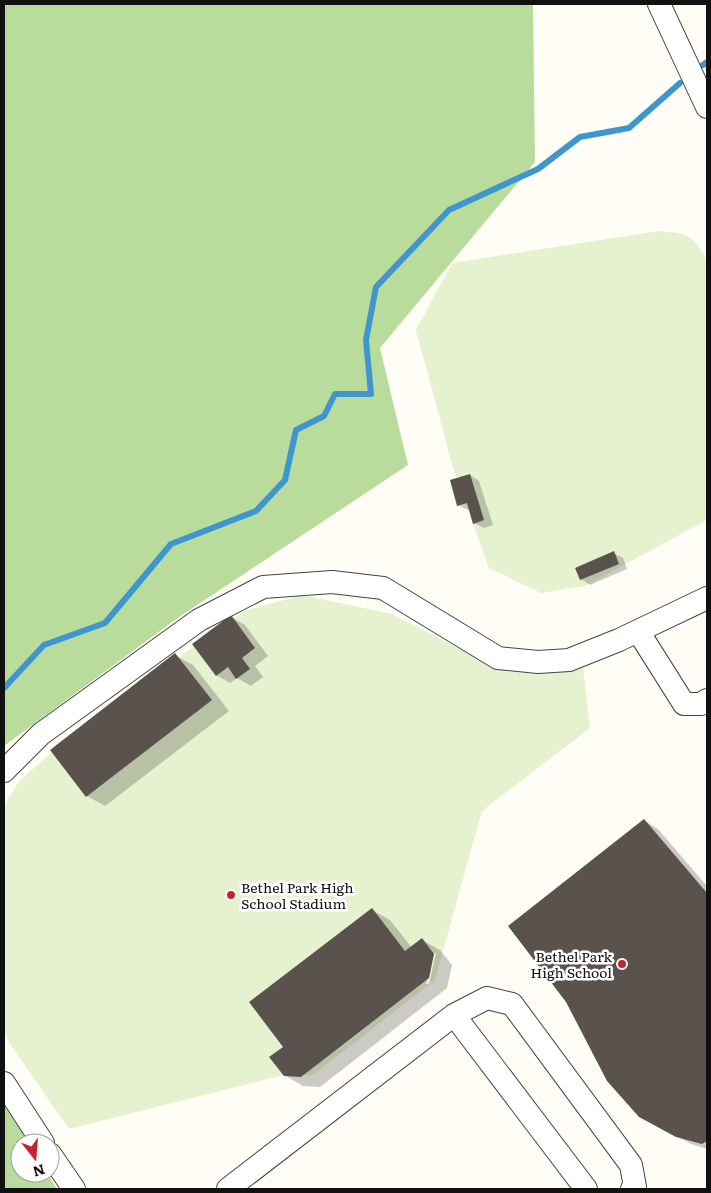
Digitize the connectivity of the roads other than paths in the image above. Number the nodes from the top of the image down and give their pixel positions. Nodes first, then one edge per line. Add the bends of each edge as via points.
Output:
1 (659, 4) edge
2 (707, 107) edge
3 (707, 598) edge
4 (638, 631) junction
5 (707, 700) edge
6 (4, 771) edge
7 (454, 1015) junction
8 (4, 1083) edge
9 (36, 1133) edge
10 (60, 1169) edge
11 (74, 1189) edge
12 (228, 1189) edge
13 (586, 1189) edge
14 (632, 1189) edge

1 - 2 street
3 - 4 street
4 - 5 street via 684,704 701,704
4 - 6 street via 569,660 538,662 498,658 383,588 332,582 264,587 199,620 41,734
7 - 12 street
7 - 13 street
7 - 14 street via 487,998 512,1004 632,1165 635,1187
8 - 9 street
10 - 11 street

